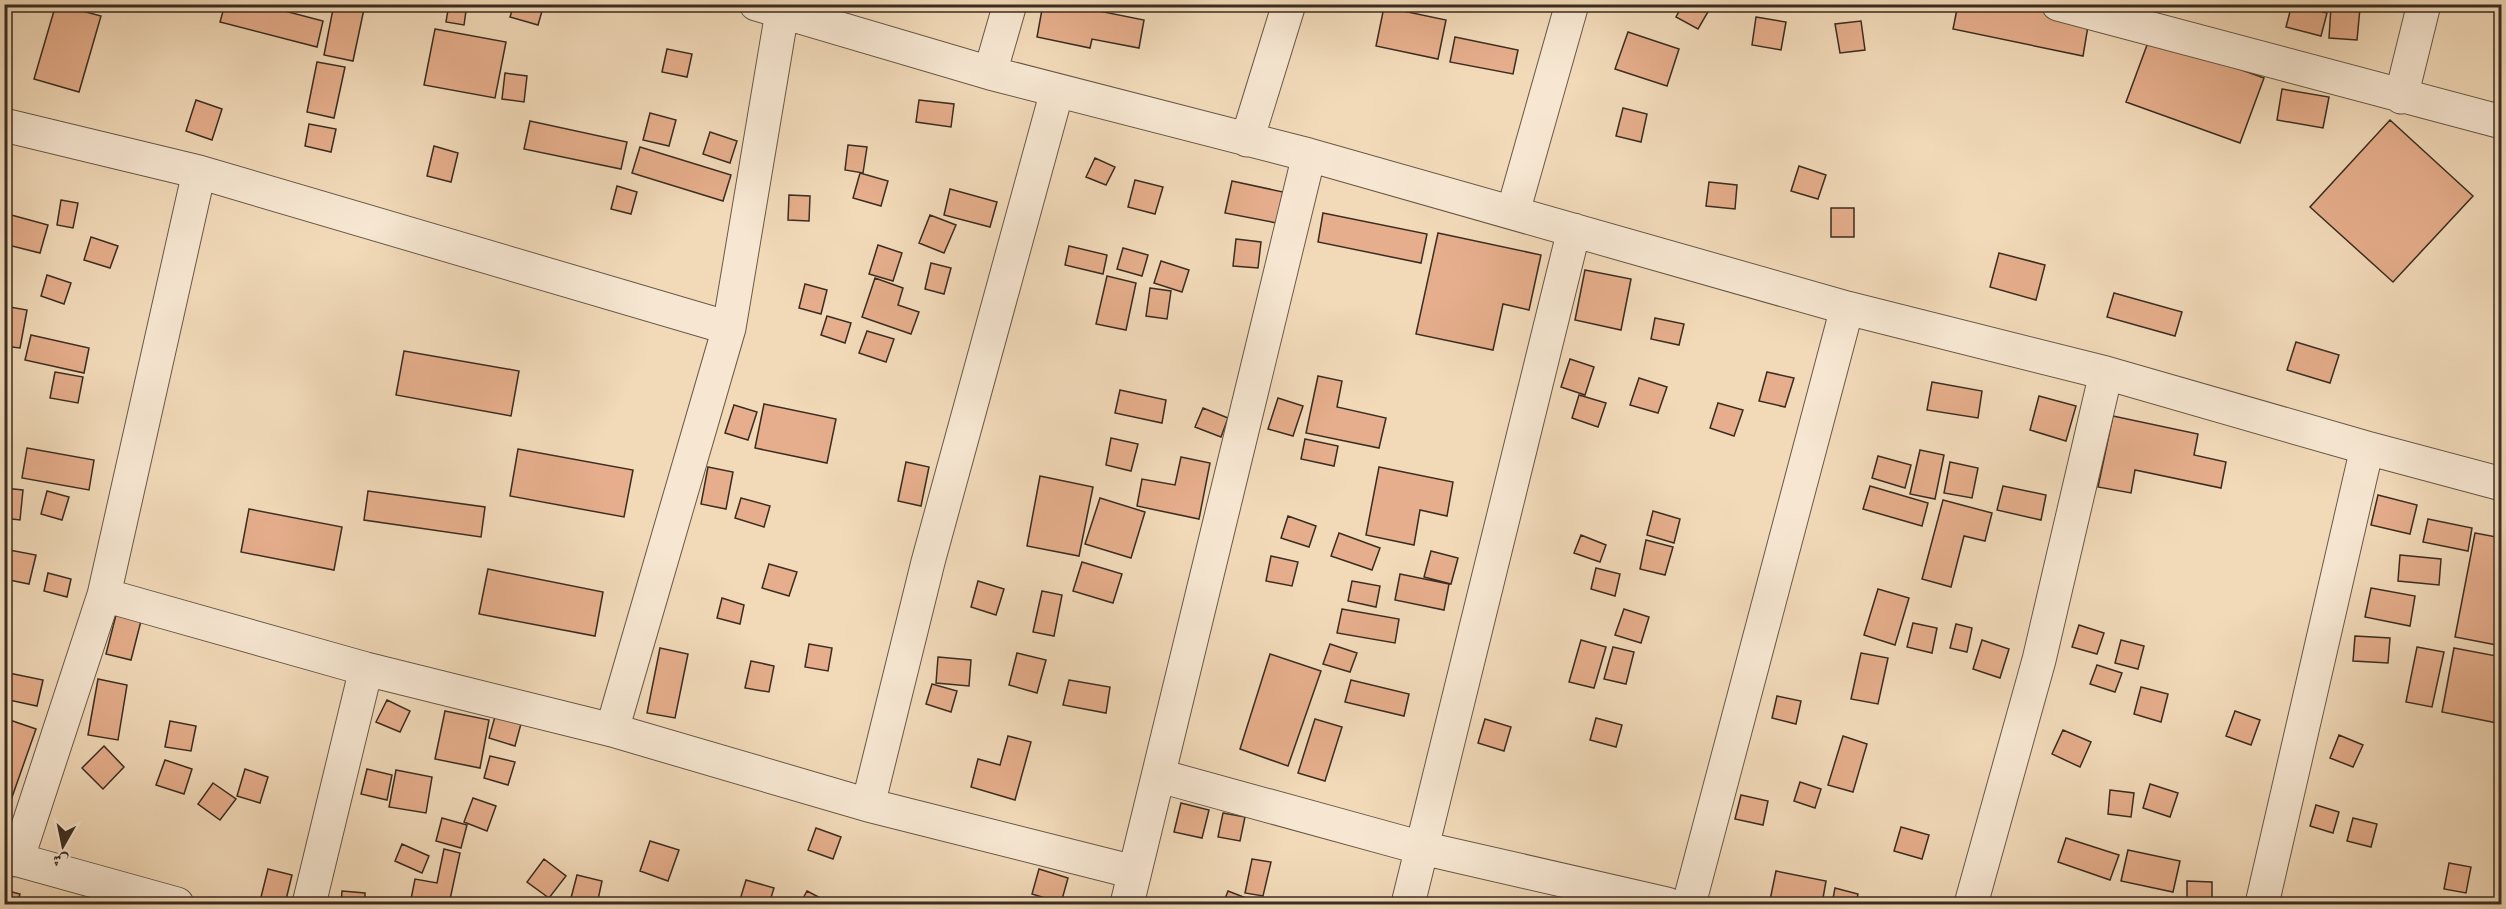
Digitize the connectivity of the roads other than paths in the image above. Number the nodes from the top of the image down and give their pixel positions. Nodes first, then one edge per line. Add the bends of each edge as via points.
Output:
1 (1010, 4) edge
2 (1289, 4) edge
3 (1572, 4) edge
4 (2058, 4) edge
5 (2424, 4) edge
6 (769, 8) edge
7 (2134, 15) edge
8 (990, 73) junction
9 (1057, 91) junction
10 (2402, 97) junction
11 (2502, 122) edge
12 (4, 125) edge
13 (1247, 140) junction
14 (1309, 155) junction
15 (199, 172) junction
16 (1513, 212) junction
17 (1574, 230) junction
18 (1847, 308) junction
19 (729, 328) junction
20 (2106, 373) junction
21 (2367, 448) junction
22 (2502, 484) edge
23 (104, 595) junction
24 (366, 669) junction
25 (612, 730) junction
26 (1160, 776) junction
27 (868, 805) junction
28 (1422, 848) junction
29 (11, 858) edge
30 (1134, 872) junction
31 (177, 904) edge
32 (309, 904) edge
33 (1127, 904) edge
34 (1408, 904) edge
35 (1667, 904) edge
36 (1689, 904) edge
37 (1971, 904) edge
38 (2262, 904) edge

1 - 8 street
2 - 13 street
3 - 16 street
4 - 7 street
5 - 10 street
6 - 8 street
6 - 19 street
7 - 10 street
8 - 9 street
9 - 13 street
9 - 27 street via 928,562
10 - 11 street
12 - 15 street
13 - 14 street
14 - 16 street
14 - 26 street
15 - 19 street
15 - 23 street
16 - 17 street
17 - 18 street
17 - 28 street
18 - 20 street
18 - 36 street
19 - 25 street
20 - 21 street
20 - 37 street via 2039,660
21 - 22 street
21 - 38 street
23 - 24 street
23 - 29 street
24 - 25 street
24 - 32 street
25 - 27 street
26 - 28 street
26 - 30 street
27 - 30 street
28 - 34 street
28 - 35 street
29 - 31 street
30 - 33 street

